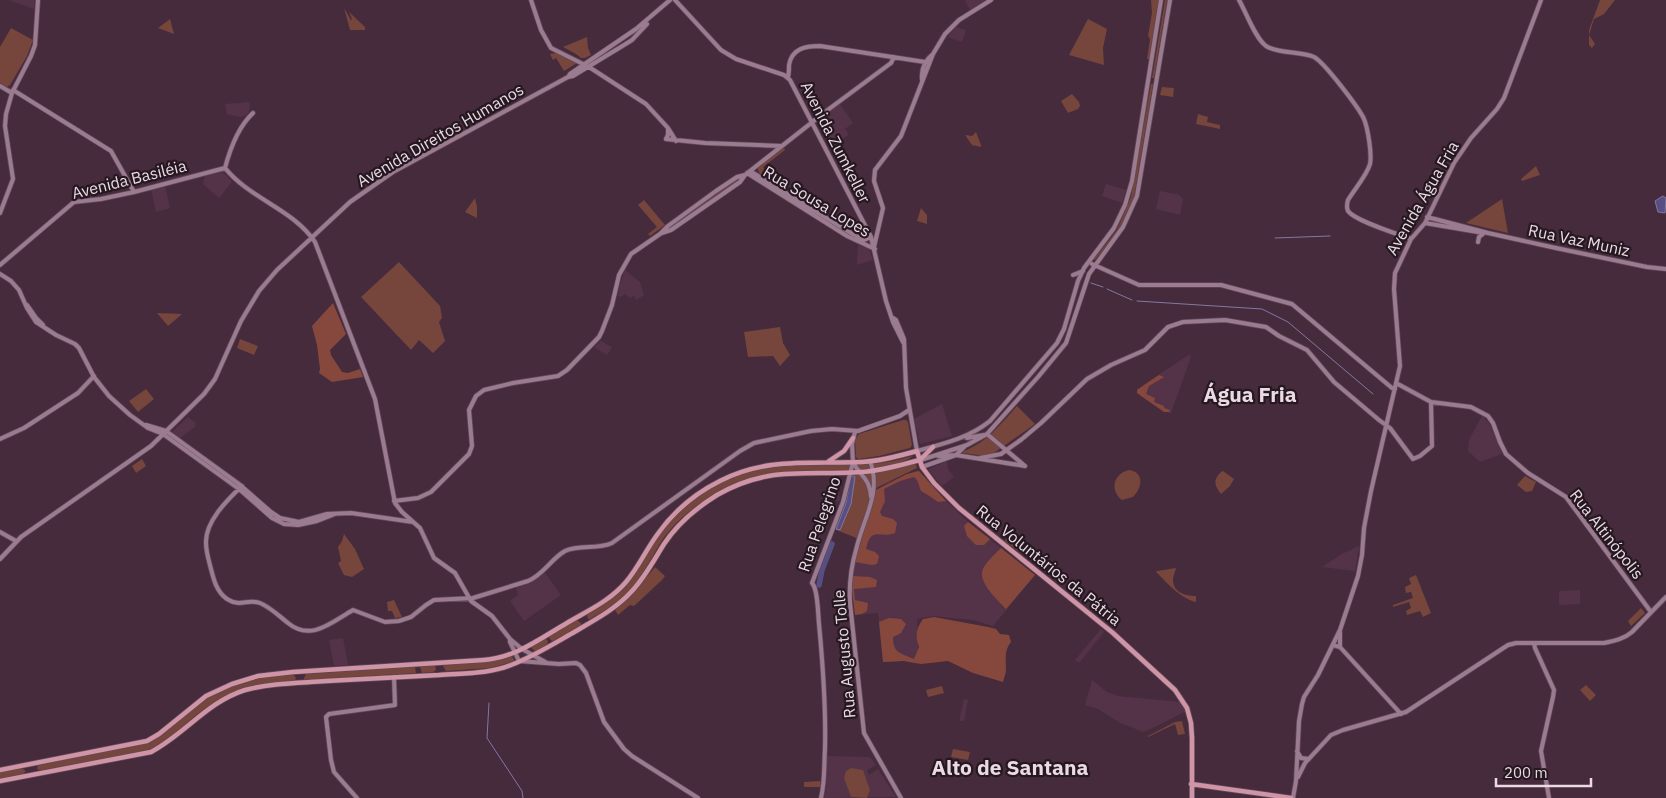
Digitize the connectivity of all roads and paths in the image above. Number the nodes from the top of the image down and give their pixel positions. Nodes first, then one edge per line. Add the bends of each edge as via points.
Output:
1 (38, 0) edge
2 (531, 0) edge
3 (670, 0) edge
4 (675, 0) edge
5 (991, 0) edge
6 (1161, 0) edge
7 (1170, 0) edge
8 (1239, 0) edge
9 (1541, 0) edge
10 (651, 18) junction
11 (894, 57) junction
12 (930, 59) junction
13 (925, 62) junction
14 (584, 64) junction
15 (588, 67) junction
16 (924, 73) junction
17 (568, 77) junction
18 (788, 77) junction
19 (1148, 80) junction
20 (1156, 82) junction
21 (0, 86) edge
22 (12, 91) junction
23 (253, 113) dead end
24 (812, 122) junction
25 (668, 128) junction
26 (676, 141) junction
27 (782, 146) junction
28 (225, 168) junction
29 (747, 173) junction
30 (134, 192) junction
31 (0, 213) edge
32 (1427, 217) junction
33 (880, 223) junction
34 (1425, 223) junction
35 (1486, 233) junction
36 (312, 237) junction
37 (871, 237) junction
38 (1411, 239) junction
39 (862, 241) junction
40 (1478, 242) dead end
41 (874, 248) junction
42 (1088, 262) junction
43 (0, 265) edge
44 (1094, 265) junction
45 (1666, 269) edge
46 (1082, 271) junction
47 (0, 274) edge
48 (1073, 275) dead end
49 (1073, 299) junction
50 (1080, 302) junction
51 (94, 376) junction
52 (1396, 383) junction
53 (1395, 389) junction
54 (1431, 402) junction
55 (909, 410) junction
56 (900, 416) junction
57 (910, 418) junction
58 (1386, 425) junction
59 (855, 432) junction
60 (165, 433) junction
61 (987, 434) junction
62 (853, 438) junction
63 (962, 438) junction
64 (0, 439) edge
65 (967, 445) junction
66 (933, 446) junction
67 (1006, 450) junction
68 (917, 451) junction
69 (956, 455) junction
70 (935, 456) junction
71 (919, 458) junction
72 (980, 458) junction
73 (870, 461) junction
74 (826, 462) junction
75 (853, 462) junction
76 (922, 467) junction
77 (874, 471) junction
78 (850, 472) junction
79 (860, 472) junction
80 (241, 488) junction
81 (394, 501) junction
82 (871, 502) junction
83 (403, 513) junction
84 (400, 519) junction
85 (415, 523) junction
86 (0, 532) edge
87 (16, 541) junction
88 (0, 559) edge
89 (1666, 597) edge
90 (469, 598) junction
91 (586, 612) junction
92 (1651, 612) junction
93 (575, 619) junction
94 (592, 622) junction
95 (582, 628) junction
96 (1340, 630) junction
97 (543, 637) junction
98 (510, 639) junction
99 (1534, 643) junction
100 (1333, 645) junction
101 (1340, 647) junction
102 (546, 648) junction
103 (522, 649) junction
104 (515, 652) junction
105 (534, 655) junction
106 (519, 662) junction
107 (443, 663) junction
108 (547, 663) junction
109 (434, 664) junction
110 (293, 672) junction
111 (306, 672) junction
112 (446, 674) junction
113 (433, 675) junction
114 (394, 677) junction
115 (304, 682) junction
116 (294, 683) junction
117 (1397, 709) junction
118 (1401, 714) junction
119 (1393, 717) junction
120 (1297, 751) junction
121 (1309, 759) junction
122 (36, 763) junction
123 (29, 765) junction
124 (0, 770) edge
125 (41, 773) junction
126 (27, 776) junction
127 (0, 781) edge
128 (1296, 781) junction
129 (1192, 784) junction
130 (357, 798) edge
131 (698, 798) edge
132 (821, 798) edge
133 (901, 798) edge
134 (1192, 798) edge
135 (1292, 798) edge
136 (1549, 798) edge

1 - 22 street via 35,45
2 - 14 street via 541,30 552,48
3 - 10 street, Avenida Direitos Humanos
4 - 18 street, Avenida Zumkeller via 721,50
5 - 12 street via 958,20
6 - 19 street
7 - 20 street
8 - 38 street via 1266,46 1318,60 1363,118 1370,162 1348,200 1348,210 1356,217
9 - 32 street, Avenida Água Fria via 1504,98 1454,163
10 - 14 street, Avenida Direitos Humanos
10 - 15 street, Avenida Direitos Humanos via 632,40
11 - 13 street
11 - 18 street via 807,47 796,50
11 - 24 street
12 - 13 street
12 - 16 street
13 - 16 street
14 - 15 street
14 - 17 street, Avenida Direitos Humanos
15 - 17 street, Avenida Direitos Humanos
15 - 25 street via 646,104
16 - 33 street via 901,136 875,173 883,207
17 - 36 street, Avenida Direitos Humanos via 393,172 353,200
18 - 24 street, Avenida Zumkeller
19 - 20 street
19 - 42 street via 1129,194 1114,228
20 - 44 street via 1137,196 1123,227
21 - 22 street
22 - 30 street via 109,149
22 - 31 street via 5,121 13,179
23 - 28 street via 240,130
24 - 27 street
24 - 37 street, Avenida Zumkeller
25 - 26 street
25 - 26 street via 666,139
26 - 27 street
27 - 29 street
28 - 30 street, Avenida Basiléia
28 - 36 street via 234,179
29 - 39 street, Rua Sousa Lopes
29 - 81 street via 740,182 631,254 599,337 572,366 558,376 484,390 476,396 469,409 472,446 469,454 431,492 418,498
30 - 43 street, Avenida Basiléia via 71,204
32 - 34 street, Avenida Água Fria
32 - 35 street, Rua Vaz Muniz
33 - 37 street
33 - 41 street
34 - 35 street, Rua Vaz Muniz
34 - 38 street, Avenida Água Fria
35 - 40 street
35 - 45 street, Rua Vaz Muniz
36 - 60 street, Avenida Direitos Humanos via 259,291 215,379
36 - 81 street via 375,399
37 - 39 street, Rua Sousa Lopes
37 - 41 street, Rua Voluntários da Pátria
38 - 52 street, Avenida Água Fria via 1394,277 1400,364
39 - 41 street, Rua Sousa Lopes
41 - 55 street, Rua Voluntários da Pátria via 885,298 904,339
42 - 44 street
42 - 46 street
44 - 50 street
44 - 53 street via 1139,285 1221,285 1295,305
46 - 48 street
46 - 49 street
47 - 51 street via 16,285 42,324 81,350
49 - 50 street
49 - 63 street via 1064,329 1052,350 990,421
50 - 61 street via 1063,348
51 - 60 street via 109,396 130,415 148,428
51 - 64 street via 78,393 24,428
52 - 53 street, Avenida Água Fria
52 - 54 street, Rua Altinópolis
53 - 58 street, Avenida Água Fria
54 - 58 street via 1432,446 1420,456 1413,459
54 - 92 street, Rua Altinópolis via 1471,407 1488,416 1506,454 1528,473 1566,497
55 - 56 street
55 - 57 street, Rua Voluntários da Pátria
56 - 57 street
56 - 59 street
57 - 68 street, Rua Voluntários da Pátria
58 - 67 street via 1334,382 1308,350 1267,327 1225,320 1185,322 1168,327 1145,350 1093,374 1041,424
58 - 96 street, Avenida Água Fria via 1368,507 1360,569
59 - 62 street, Rua Pelegrino
59 - 90 street via 823,430 754,443 612,543 566,551 532,580
60 - 80 street
60 - 87 street, Avenida Direitos Humanos
61 - 63 street
61 - 65 street
61 - 67 street
62 - 74 main road via 839,455
62 - 75 street, Rua Pelegrino
63 - 66 street
65 - 69 street
65 - 70 street
66 - 68 street
66 - 71 main road
67 - 72 street
67 - 72 street via 1025,466
68 - 71 main road, Rua Voluntários da Pátria
68 - 73 main road
69 - 70 street
69 - 72 street
69 - 76 street
70 - 71 street
71 - 76 main road, Rua Voluntários da Pátria
71 - 77 main road
73 - 75 main road
73 - 77 street, Rua Augusto Tolle
74 - 75 main road
74 - 91 main road via 770,464 744,471 712,486 665,524 621,587
75 - 78 street, Rua Pelegrino
75 - 79 street
76 - 129 main road, Rua Voluntários da Pátria via 963,512 1113,633 1175,690 1189,715
77 - 79 main road
77 - 82 street, Rua Augusto Tolle
78 - 79 main road
78 - 94 main road via 778,473 749,480 719,494 681,523 625,599
78 - 132 street, Rua Pelegrino via 834,529 812,583 825,680 825,757
79 - 82 street via 868,483
80 - 84 street via 272,518 284,524 304,524 335,514 351,513
80 - 90 street via 213,520 206,543 218,590 232,602 261,604 295,628 309,631 321,629 353,610 392,623 409,618 434,600
81 - 83 street
82 - 133 street, Rua Augusto Tolle via 856,549 850,583 856,666 864,733
83 - 84 street
83 - 85 street
84 - 85 street
85 - 90 street via 434,558 455,573
86 - 87 street
87 - 88 street, Avenida Direitos Humanos
89 - 92 street
90 - 98 street via 492,616
91 - 93 main road
91 - 94 main road via 586,618
92 - 99 street via 1628,636 1615,641
93 - 95 main road via 581,621
93 - 97 main road
94 - 95 main road
95 - 102 main road
96 - 100 street, Avenida Água Fria
96 - 101 street, Avenida Água Fria
97 - 102 main road via 549,641
97 - 103 main road
98 - 103 street
98 - 104 street
99 - 118 street via 1508,645
99 - 136 street via 1554,690 1541,751
100 - 101 street
100 - 120 street, Avenida Água Fria via 1304,697
101 - 117 street
102 - 105 main road
103 - 104 main road
103 - 105 street
104 - 106 street
104 - 107 main road via 491,660
105 - 106 main road
105 - 108 street
106 - 108 street
106 - 112 main road via 491,670
107 - 109 main road
107 - 112 main road via 442,669
108 - 131 street via 580,665 586,673 601,716 624,749
109 - 111 main road
109 - 113 main road via 437,668
110 - 111 main road
110 - 116 main road via 296,677
110 - 122 main road via 258,676 206,696 147,741
111 - 115 main road via 302,677
112 - 113 main road
113 - 114 main road
114 - 115 main road
114 - 130 street via 395,706 326,717 334,772
115 - 116 main road
116 - 125 main road via 252,689 226,698 208,708 152,752
117 - 118 street
117 - 119 street
118 - 119 street
119 - 121 street via 1336,733
120 - 121 street via 1301,758
120 - 128 street, Avenida Água Fria
121 - 128 street
122 - 123 main road
122 - 125 main road via 36,770
123 - 124 main road
123 - 126 main road
125 - 126 main road
126 - 127 main road
128 - 135 street
129 - 134 main road, Rua Voluntários da Pátria
129 - 135 main road

